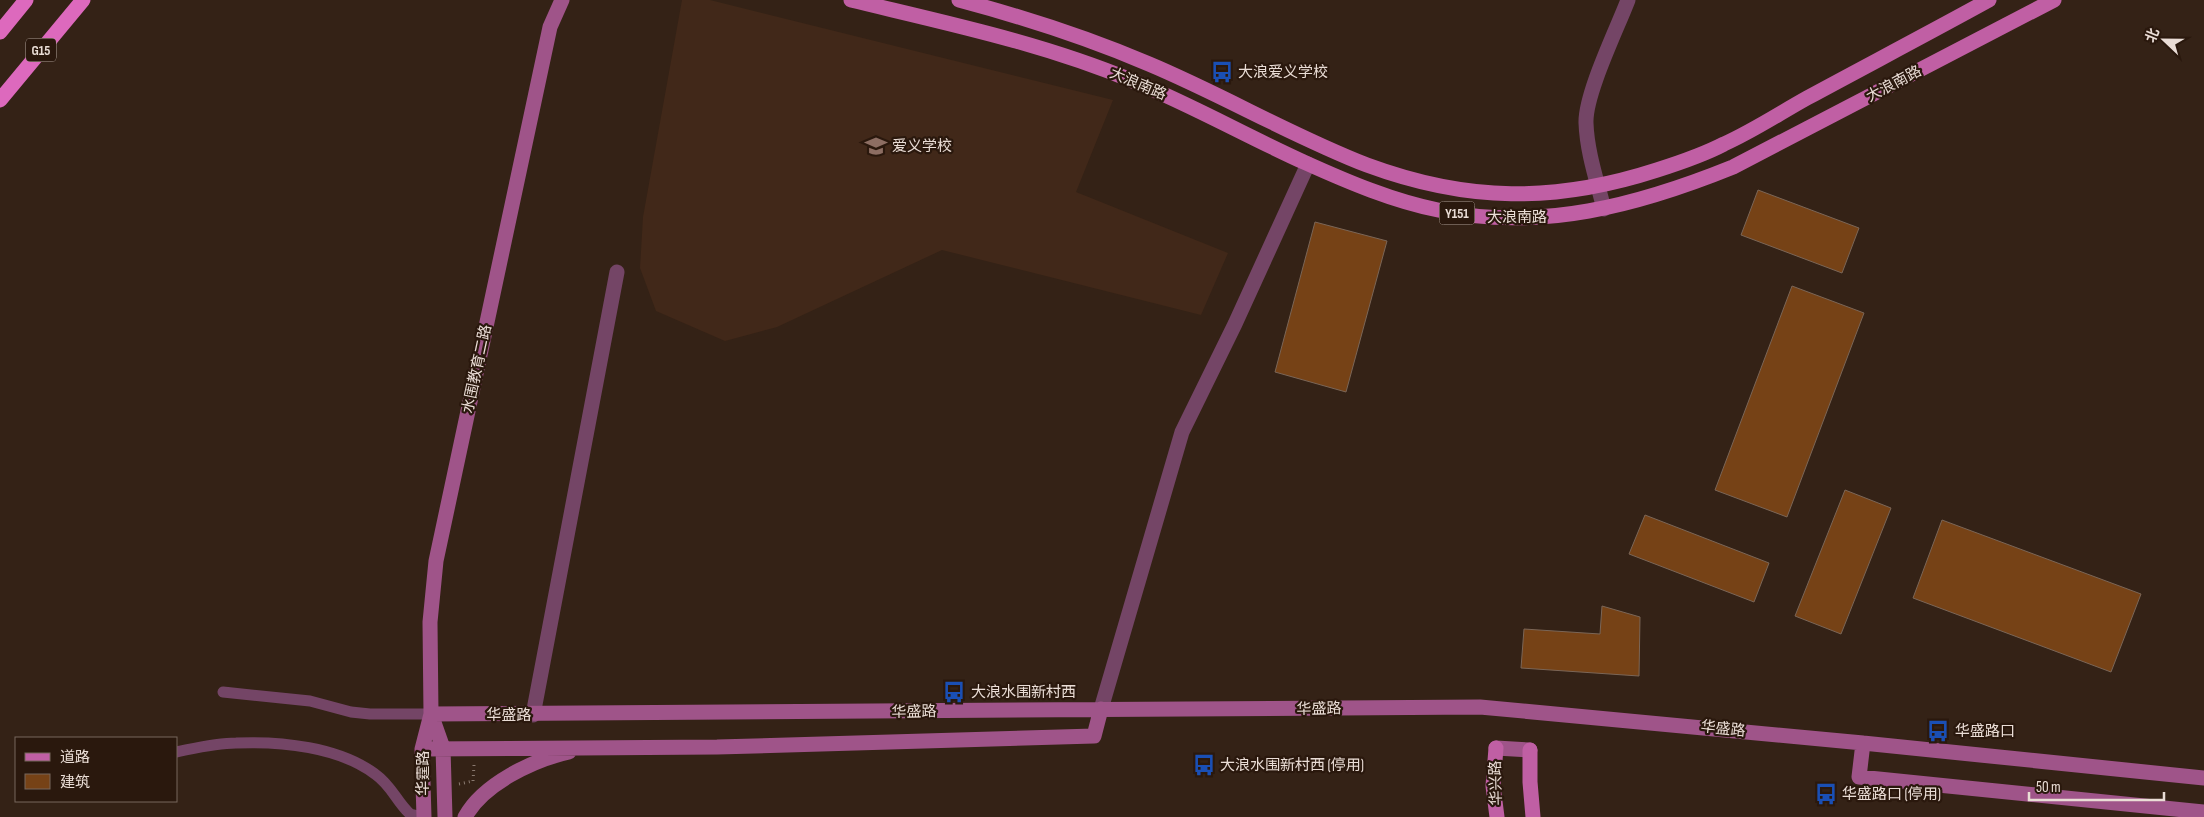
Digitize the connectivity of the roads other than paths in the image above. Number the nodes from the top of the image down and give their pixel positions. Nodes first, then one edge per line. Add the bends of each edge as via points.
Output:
1 (26, 0) edge
2 (83, 0) edge
3 (549, 0) edge
4 (562, 0) edge
5 (851, 0) edge
6 (959, 0) edge
7 (1628, 0) edge
8 (1967, 0) edge
9 (1989, 0) edge
10 (2054, 0) edge
11 (1944, 24) junction
12 (550, 27) junction
13 (0, 32) edge
14 (0, 100) edge
15 (1308, 164) junction
16 (1599, 186) junction
17 (1604, 209) junction
18 (617, 272) dead end
19 (223, 692) dead end
20 (1101, 709) junction
21 (431, 714) junction
22 (533, 715) junction
23 (1863, 743) junction
24 (443, 748) junction
25 (587, 748) junction
26 (422, 749) junction
27 (178, 752) edge
28 (2204, 778) edge
29 (2204, 812) edge
30 (424, 817) edge
31 (445, 817) edge
32 (465, 817) edge
33 (1497, 817) edge
34 (1534, 817) edge

1 - 13 highway
2 - 14 highway, G15
3 - 12 main road
4 - 12 main road
5 - 15 main road, 大浪南路 / Y151 via 990,34 1087,63 1181,102
6 - 16 main road, 大浪南路 / Y151 via 1110,48 1173,74 1329,148 1404,177 1480,192 1514,194 1561,193
7 - 16 street via 1590,96 1586,121
8 - 11 main road
9 - 11 main road, 大浪南路 / Y151
10 - 17 main road, 大浪南路 / Y151 via 1733,167 1684,187
11 - 16 main road, 大浪南路 / Y151 via 1724,145 1662,168
12 - 21 main road, 水围教育二路 via 436,561 430,622
15 - 17 main road, 大浪南路 / Y151 via 1401,200 1479,217 1565,216
15 - 20 street via 1236,324 1182,432
16 - 17 street
18 - 22 street
19 - 21 lane via 310,700 351,712
20 - 22 main road, 华盛路
20 - 23 main road, 华盛路 via 1480,707
20 - 25 main road, 华盛路 via 1094,736
21 - 22 main road, 华盛路
21 - 24 main road, 华霆路
21 - 26 main road, 华霆路
23 - 28 main road, 华盛路
23 - 29 main road via 1858,777
24 - 25 main road, 华盛路
24 - 26 main road, 华盛路
24 - 31 main road, 华霆路
25 - 32 main road via 546,760 509,777 484,793
26 - 30 main road, 华霆路
27 - 30 lane via 236,743 332,752 376,774 390,786 410,814
33 - 34 main road, 华兴路 via 1493,786 1496,748 1530,750

